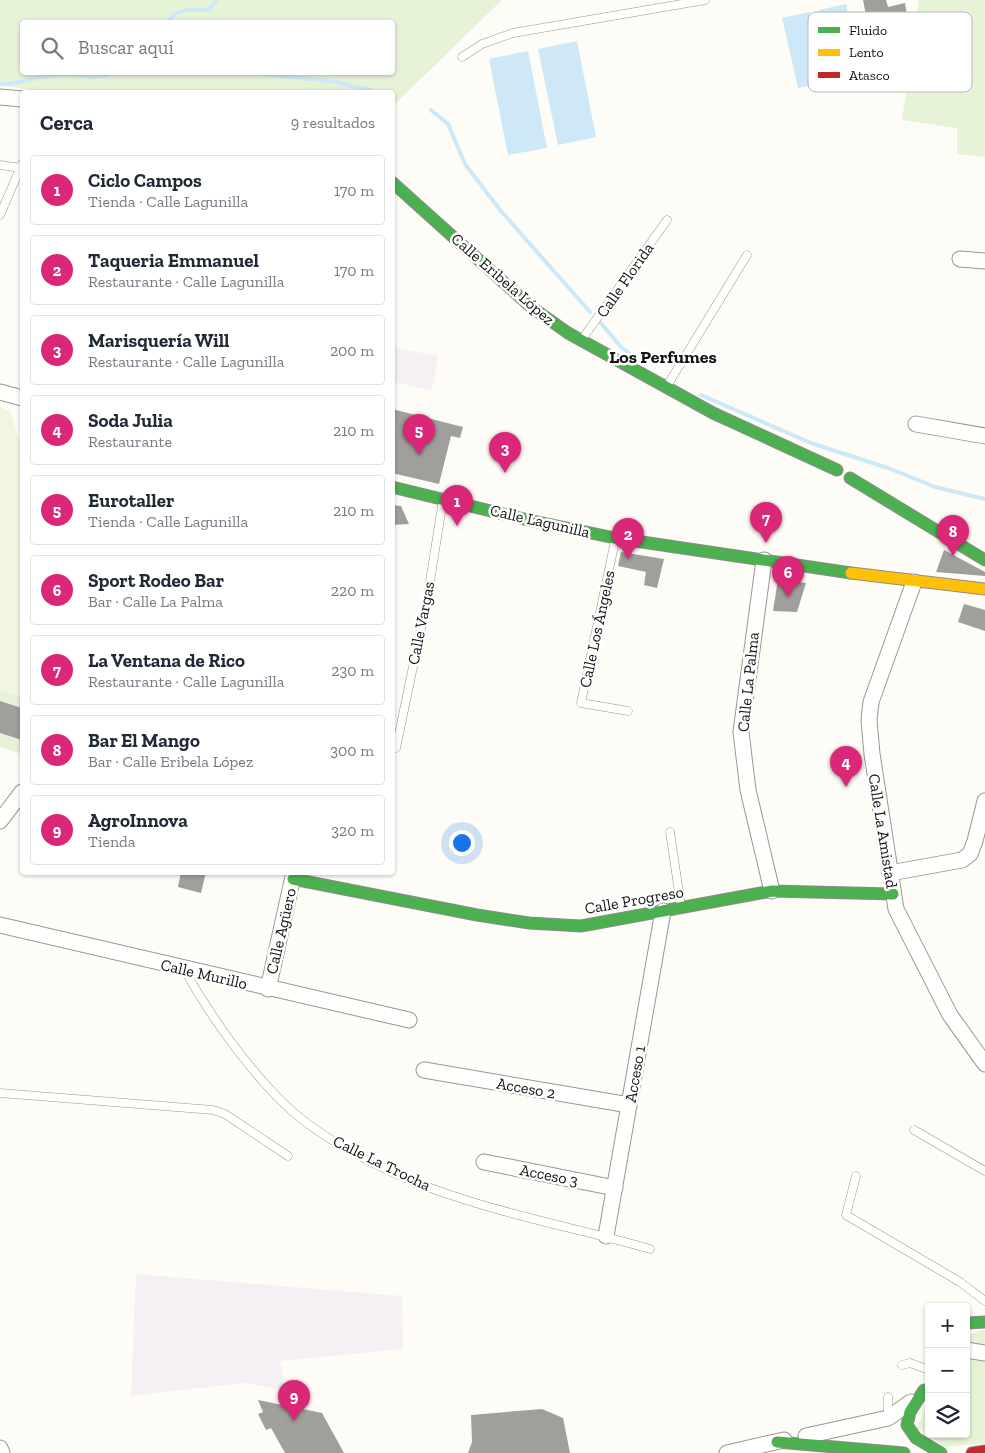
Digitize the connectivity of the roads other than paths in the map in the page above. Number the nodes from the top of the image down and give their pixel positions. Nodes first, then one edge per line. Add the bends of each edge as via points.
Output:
1 (705, 0) edge
2 (462, 57) dead end
3 (0, 97) edge
4 (20, 99) edge
5 (0, 165) edge
6 (20, 166) edge
7 (20, 170) edge
8 (395, 185) edge
9 (0, 215) edge
10 (667, 220) dead end
11 (747, 255) dead end
12 (960, 259) dead end
13 (985, 261) edge
14 (582, 340) junction
15 (666, 388) junction
16 (0, 392) edge
17 (20, 397) edge
18 (916, 424) dead end
19 (985, 436) edge
20 (837, 470) dead end
21 (850, 478) dead end
22 (395, 488) edge
23 (443, 498) junction
24 (616, 538) junction
25 (764, 560) junction
26 (985, 560) edge
27 (914, 582) junction
28 (985, 589) edge
29 (628, 711) dead end
30 (396, 748) dead end
31 (20, 795) edge
32 (985, 801) edge
33 (0, 821) edge
34 (670, 832) dead end
35 (890, 873) junction
36 (294, 876) edge
37 (772, 891) junction
38 (893, 894) junction
39 (681, 908) junction
40 (663, 911) junction
41 (0, 925) edge
42 (184, 969) junction
43 (268, 989) junction
44 (409, 1020) dead end
45 (985, 1064) edge
46 (424, 1070) dead end
47 (0, 1093) edge
48 (629, 1105) junction
49 (914, 1130) dead end
50 (288, 1156) dead end
51 (484, 1162) dead end
52 (985, 1171) edge
53 (856, 1176) dead end
54 (615, 1188) junction
55 (606, 1236) junction
56 (650, 1249) dead end
57 (985, 1300) edge
58 (985, 1315) edge
59 (970, 1322) edge
60 (985, 1322) edge
61 (970, 1323) edge
62 (970, 1351) edge
63 (985, 1354) edge
64 (902, 1365) dead end
65 (925, 1369) edge
66 (925, 1387) edge
67 (925, 1388) edge
68 (888, 1397) dead end
69 (888, 1418) junction
70 (777, 1442) junction
71 (0, 1448) edge
72 (985, 1451) edge
73 (2, 1453) edge
74 (726, 1453) edge
75 (904, 1453) edge
76 (941, 1453) edge
77 (972, 1453) edge

1 - 2 lane via 514,32 482,44
3 - 4 street
5 - 6 lane
7 - 9 lane
8 - 14 main road, Calle Eribela López via 530,306 568,334
10 - 14 lane, Calle Florida
11 - 15 lane
12 - 13 street
14 - 15 main road, Calle Eribela López
15 - 20 main road, Calle Eribela López
16 - 17 street
18 - 19 street
21 - 26 main road
22 - 23 main road, Calle Lagunilla
23 - 24 main road, Calle Lagunilla
23 - 30 lane, Calle Vargas via 427,600
24 - 25 main road, Calle Lagunilla
24 - 29 lane, Calle Los Ángeles via 581,703
25 - 27 main road, Calle Lagunilla
25 - 37 street, Calle La Palma via 741,732 748,790
27 - 28 main road, Calle Lagunilla
27 - 35 street, Calle La Amistad via 876,684 869,720
31 - 33 street
32 - 35 street via 970,854 962,860
34 - 39 lane
35 - 38 street, Calle La Amistad
36 - 40 main road, Calle Progreso via 477,916 529,923 580,926
36 - 43 street, Calle Agüero
37 - 38 main road, Calle Progreso
37 - 39 main road, Calle Progreso
38 - 45 street, Calle La Amistad via 900,920 950,1015
39 - 40 main road, Calle Progreso
40 - 48 street, Acceso 1
41 - 42 street, Calle Murillo
42 - 43 street, Calle Murillo
42 - 55 lane, Calle La Trocha via 229,1037 279,1097 308,1123 339,1144 408,1178 462,1199
43 - 44 street, Calle Murillo
46 - 48 street, Acceso 2
47 - 50 lane via 213,1110 225,1114
48 - 54 street, Acceso 1
49 - 52 lane
51 - 54 street, Acceso 3
53 - 57 lane via 846,1215
54 - 55 street, Acceso 1
55 - 56 lane, Calle La Trocha
58 - 59 street
60 - 61 main road
62 - 63 street
64 - 65 lane via 910,1363
66 - 69 street
67 - 76 main road via 910,1412 907,1425 916,1438
68 - 69 lane
69 - 70 street
70 - 74 street
70 - 75 main road
71 - 73 street
72 - 77 main road

